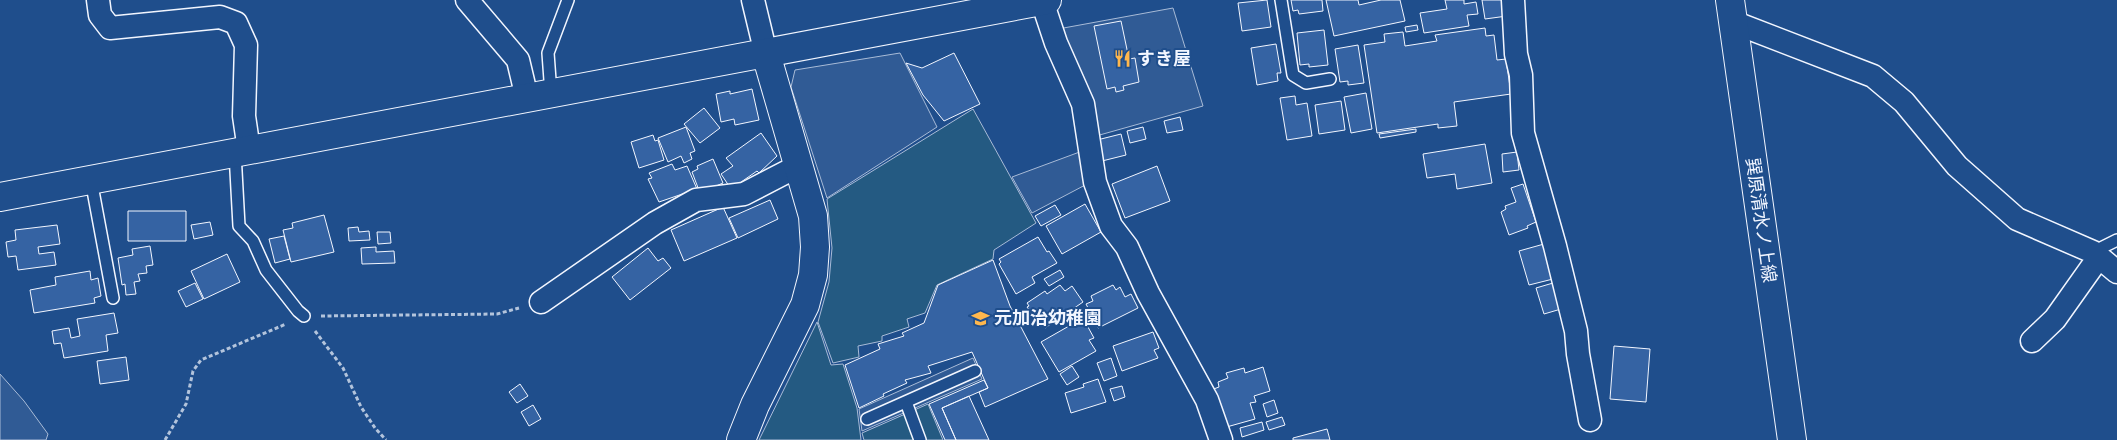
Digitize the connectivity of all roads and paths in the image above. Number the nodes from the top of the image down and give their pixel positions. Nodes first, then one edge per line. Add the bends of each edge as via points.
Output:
1 (98, 0) edge
2 (467, 0) edge
3 (568, 0) edge
4 (753, 0) edge
5 (1281, 0) edge
6 (1513, 0) edge
7 (1036, 1) edge
8 (1732, 11) edge
9 (766, 54) junction
10 (1330, 79) dead end
11 (539, 96) junction
12 (242, 151) junction
13 (798, 166) junction
14 (91, 180) junction
15 (0, 197) edge
16 (2117, 240) edge
17 (2096, 254) junction
18 (2117, 272) edge
19 (113, 298) dead end
20 (541, 302) joint
21 (304, 316) junction
22 (2032, 341) dead end
23 (975, 371) dead end
24 (906, 402) junction
25 (867, 419) dead end
26 (1590, 420) dead end
27 (165, 440) edge
28 (386, 440) edge
29 (741, 440) edge
30 (920, 440) edge
31 (1221, 440) edge
32 (1792, 440) edge

1 - 12 street via 100,15 110,28 220,17 236,23 246,45
2 - 11 street via 518,60
3 - 11 lane via 548,53
4 - 9 street
5 - 10 lane via 1294,75 1306,83
6 - 26 street via 1523,133 1576,331
7 - 9 street
7 - 31 street via 1083,104 1095,182 1111,226 1127,247 1148,293 1207,400
8 - 17 street via 1874,76 1904,102 1957,166 2017,219
8 - 32 street, 巽原清水ノ上線
9 - 11 street
9 - 13 street
11 - 12 street
12 - 14 street
12 - 21 lane via 239,226 253,241 266,270
13 - 20 street via 744,194 696,200 655,223
13 - 29 street via 813,216 813,275 805,305
14 - 15 street
14 - 19 lane
16 - 17 lane
17 - 18 street
17 - 22 street via 2055,319
20 - 21 path via 497,314
21 - 27 path via 201,360 193,370 186,404
21 - 28 path via 343,368 361,407
23 - 24 lane
24 - 25 lane
24 - 30 lane

